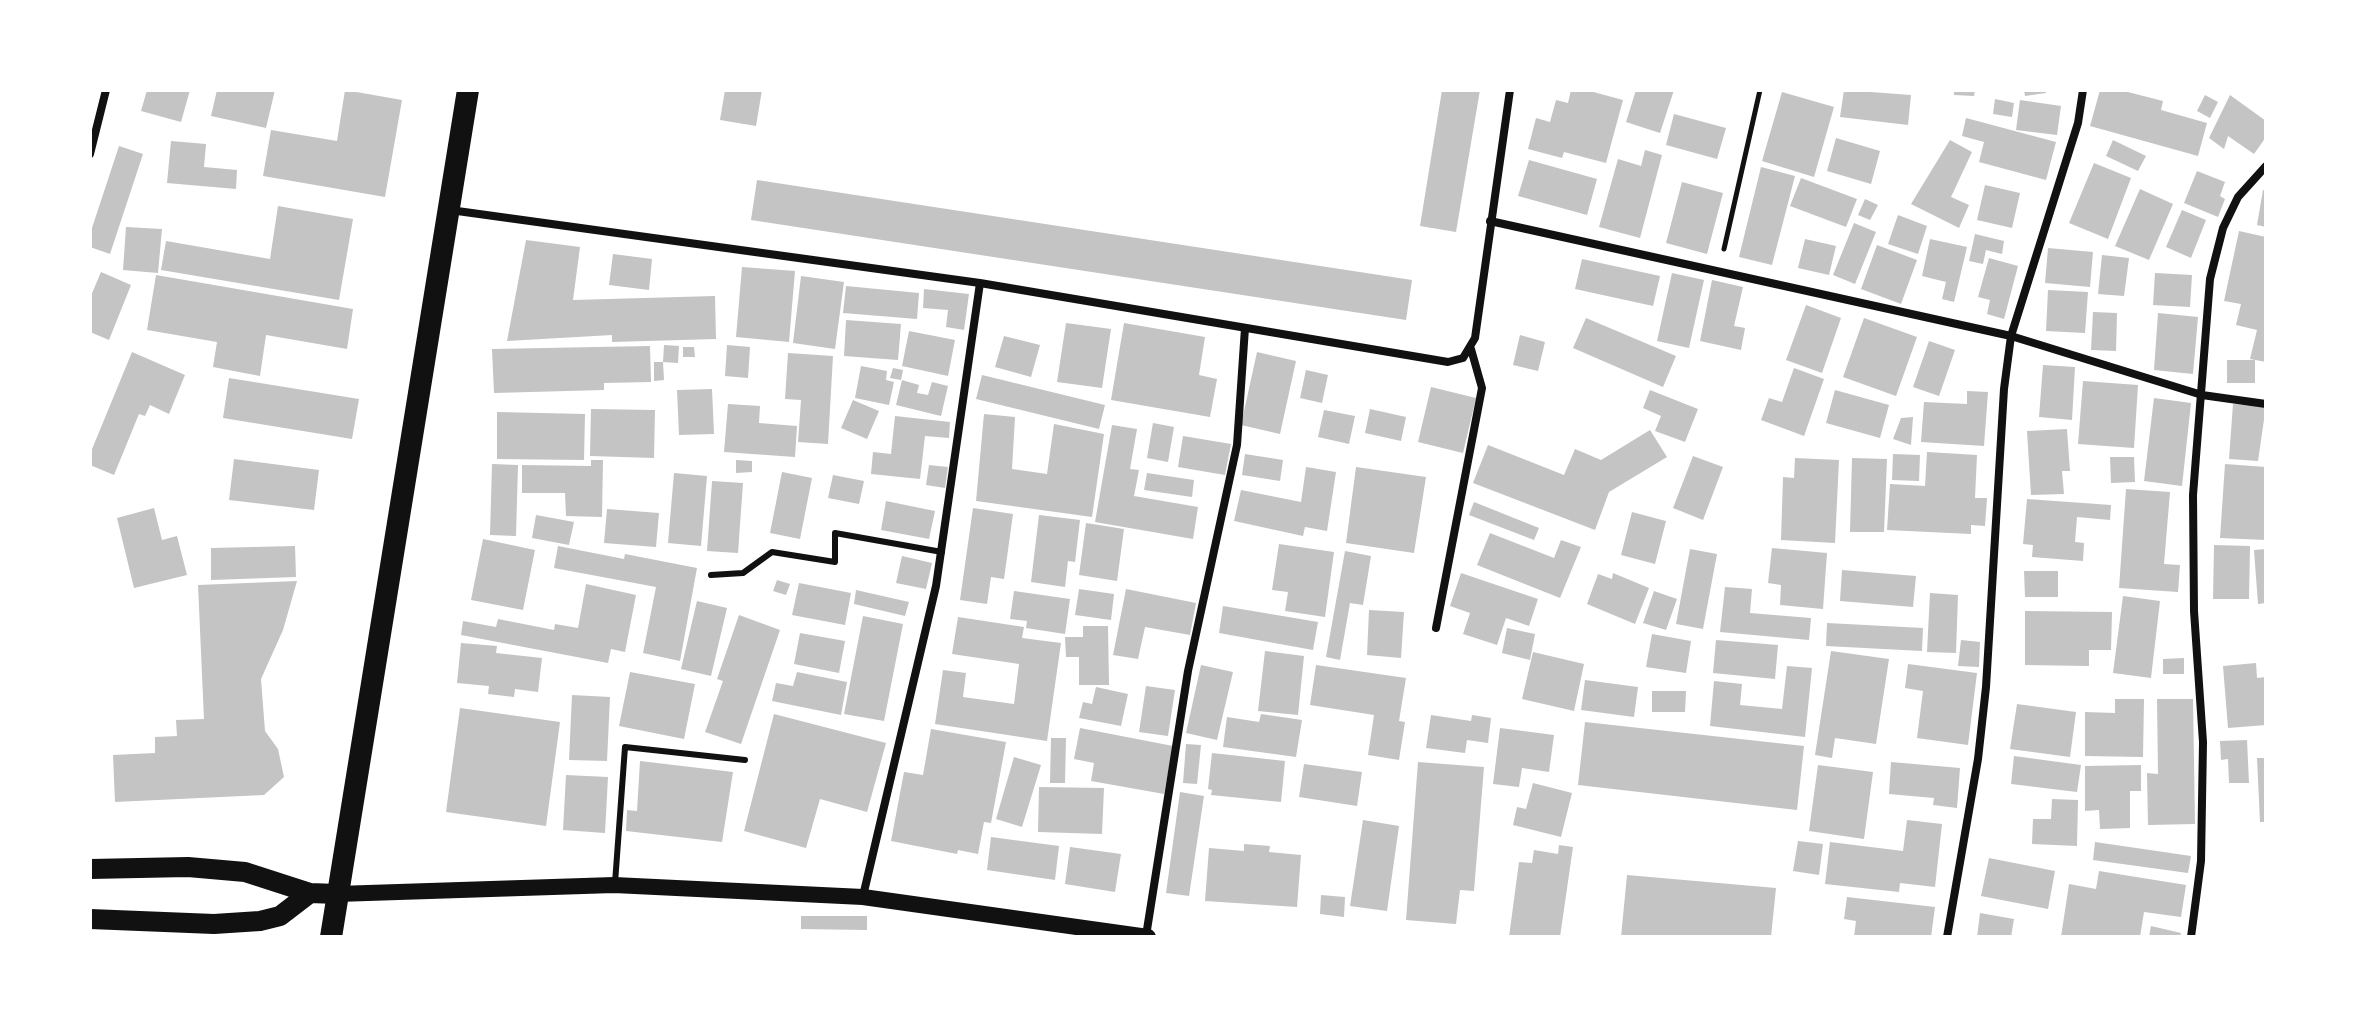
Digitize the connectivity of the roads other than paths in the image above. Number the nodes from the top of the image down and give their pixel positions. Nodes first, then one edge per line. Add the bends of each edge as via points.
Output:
1 (106, 90) edge
2 (468, 90) edge
3 (1510, 90) edge
4 (2083, 90) edge
5 (90, 154) edge
6 (2266, 166) edge
7 (449, 210) junction
8 (1490, 221) junction
9 (980, 283) junction
10 (1245, 328) junction
11 (2011, 336) junction
12 (1471, 349) junction
13 (2202, 395) junction
14 (2266, 404) edge
15 (942, 552) junction
16 (711, 575) dead end
17 (1436, 628) dead end
18 (745, 760) dead end
19 (90, 869) edge
20 (614, 885) junction
21 (310, 893) junction
22 (337, 894) junction
23 (863, 897) junction
24 (90, 919) edge
25 (331, 937) edge
26 (1147, 937) edge
27 (1947, 937) edge
28 (2191, 937) edge

1 - 5 street
2 - 7 highway
3 - 8 street
4 - 11 street via 2078,123
6 - 13 street via 2238,197 2223,228 2210,279
7 - 9 street
7 - 22 highway
8 - 11 street
8 - 12 street
9 - 10 street
9 - 15 street
10 - 12 street via 1448,362
10 - 26 street via 1237,445 1188,671
11 - 13 street
11 - 27 street via 1986,687
12 - 17 street via 1482,388
13 - 14 street
13 - 28 street via 2193,495 2203,742 2201,861
15 - 16 lane via 835,533 835,562 772,552 743,573
15 - 23 street
18 - 20 lane via 625,747
19 - 21 main road via 245,872
20 - 22 main road
20 - 23 main road
21 - 22 main road
21 - 24 main road via 280,916 260,921
22 - 25 highway
23 - 26 main road

